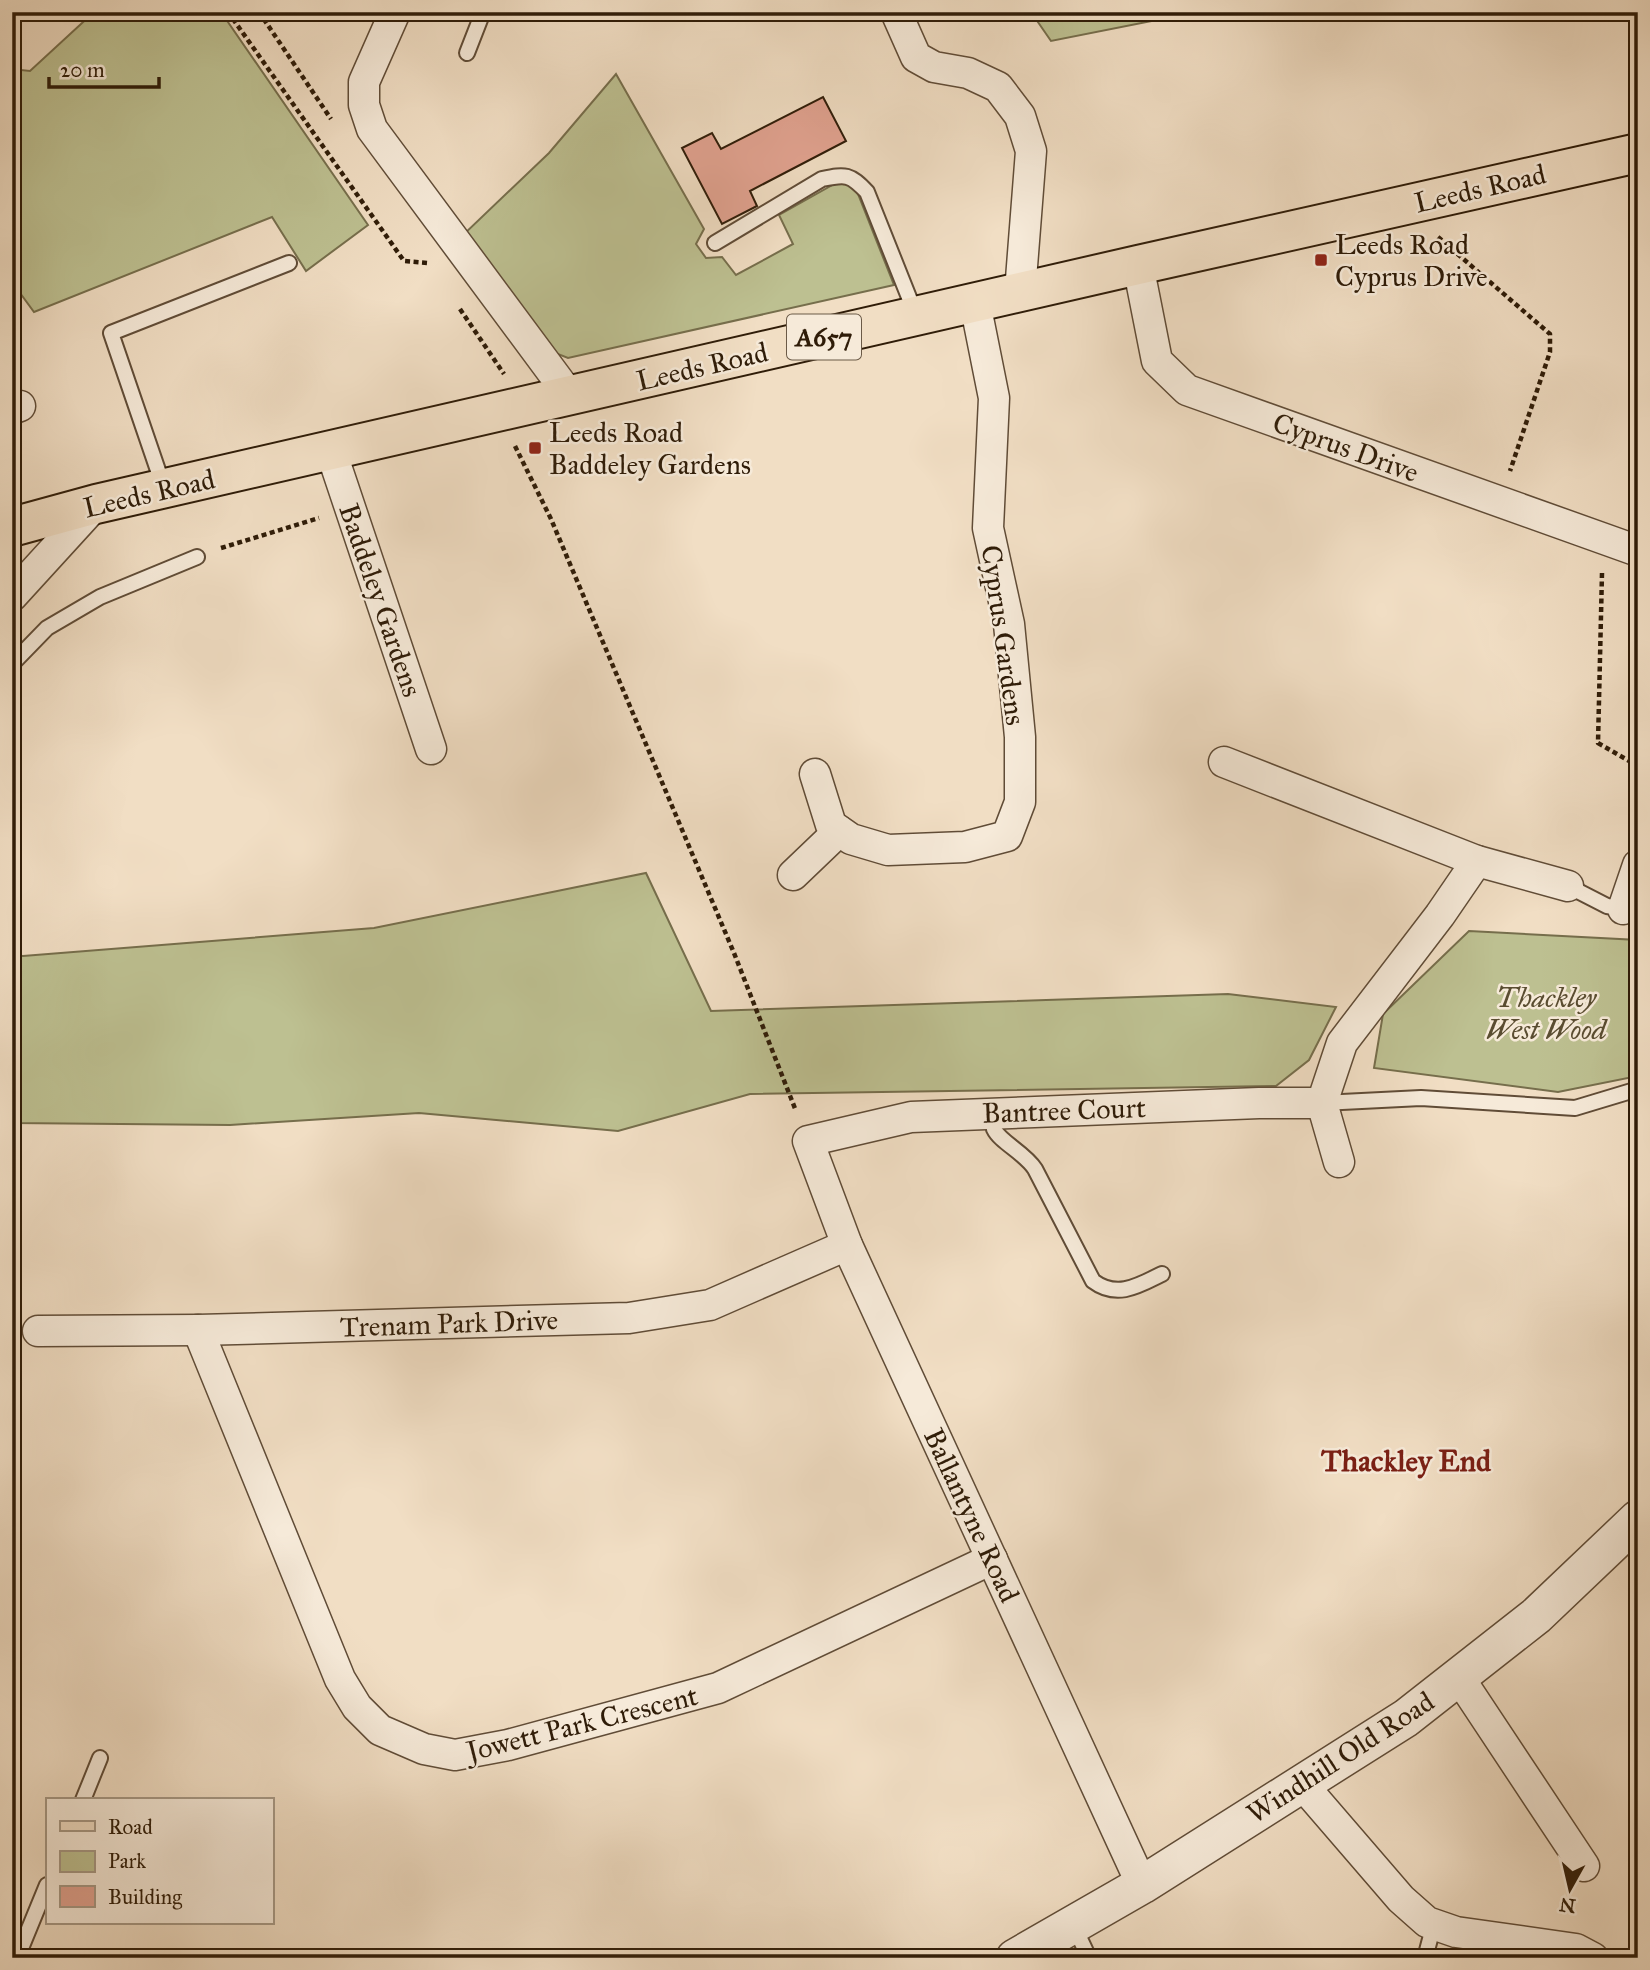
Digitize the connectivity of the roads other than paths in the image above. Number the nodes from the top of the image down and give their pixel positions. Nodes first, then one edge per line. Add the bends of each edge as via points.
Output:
1 (395, 12) edge
2 (483, 12) edge
3 (896, 12) edge
4 (467, 53) dead end
5 (1638, 153) edge
6 (715, 243) dead end
7 (289, 263) dead end
8 (1138, 265) junction
9 (1020, 292) junction
10 (975, 303) junction
11 (917, 316) junction
12 (570, 396) junction
13 (331, 451) junction
14 (165, 489) junction
15 (96, 504) junction
16 (12, 527) edge
17 (1638, 551) edge
18 (197, 557) road end
19 (12, 596) edge
20 (12, 664) edge
21 (431, 749) dead end
22 (1224, 762) dead end
23 (815, 774) dead end
24 (839, 831) junction
25 (1477, 860) junction
26 (1638, 865) edge
27 (793, 875) dead end
28 (1568, 886) joint
29 (1631, 910) edge
30 (1638, 1090) edge
31 (1322, 1103) junction
32 (992, 1112) junction
33 (808, 1141) joint
34 (1339, 1162) dead end
35 (847, 1245) junction
36 (1162, 1275) dead end
37 (198, 1330) junction
38 (38, 1331) dead end
39 (1638, 1519) edge
40 (992, 1559) junction
41 (1458, 1676) junction
42 (100, 1758) dead end
43 (1301, 1783) junction
44 (84, 1798) edge
45 (1584, 1866) dead end
46 (1142, 1885) junction
47 (46, 1887) edge
48 (1434, 1924) junction
49 (1082, 1942) edge
50 (17, 1958) edge
51 (1015, 1958) edge
52 (1424, 1958) edge
53 (1594, 1958) edge

1 - 12 street via 364,82 364,105 372,129
2 - 4 lane
3 - 9 street via 916,57 998,88 1020,116 1031,151
5 - 8 main road, Leeds Road / A657
6 - 11 lane via 822,178 854,178 867,192
7 - 14 lane via 111,332
8 - 9 main road, Leeds Road / A657
8 - 17 street, Cyprus Drive via 1157,361 1187,390
9 - 10 main road, Leeds Road / A657
10 - 11 main road, Leeds Road / A657
10 - 24 street, Cyprus Gardens via 994,398 988,528 1009,624 1020,737 1020,802 1007,836 965,847 888,850
11 - 12 main road, Leeds Road / A657
12 - 13 main road, Leeds Road / A657
13 - 14 main road, Leeds Road / A657
13 - 21 street, Baddeley Gardens
14 - 15 main road, Leeds Road / A657
15 - 16 main road, Leeds Road / A657
15 - 19 street
18 - 20 lane via 100,597 47,628
22 - 25 street
23 - 24 street via 831,825
24 - 27 street
25 - 28 street
25 - 31 street via 1342,1043
26 - 29 street
28 - 29 lane via 1607,906
30 - 31 lane via 1575,1108 1420,1098
31 - 32 street, Bantree Court
31 - 34 street
32 - 33 street, Bantree Court via 911,1117
32 - 36 lane via 995,1130 1035,1169 1093,1282 1127,1291
33 - 35 street, Ballantyne Road
35 - 37 street, Trenam Park Drive via 710,1305 629,1318
35 - 40 street, Ballantyne Road
37 - 38 street, Trenam Park Drive
37 - 40 street, Jowett Park Crescent via 340,1679 357,1707 380,1730 424,1749 456,1755 508,1745 718,1688
39 - 41 street, Windhill Old Road via 1536,1616
40 - 46 street, Ballantyne Road
41 - 43 street, Windhill Old Road via 1406,1718
41 - 45 street
42 - 44 lane
43 - 46 street, Windhill Old Road
43 - 48 street via 1401,1899
46 - 49 street, Windhill Old Road
47 - 50 lane
48 - 52 lane
48 - 53 street via 1457,1932 1576,1950
49 - 51 street, Windhill Old Road

